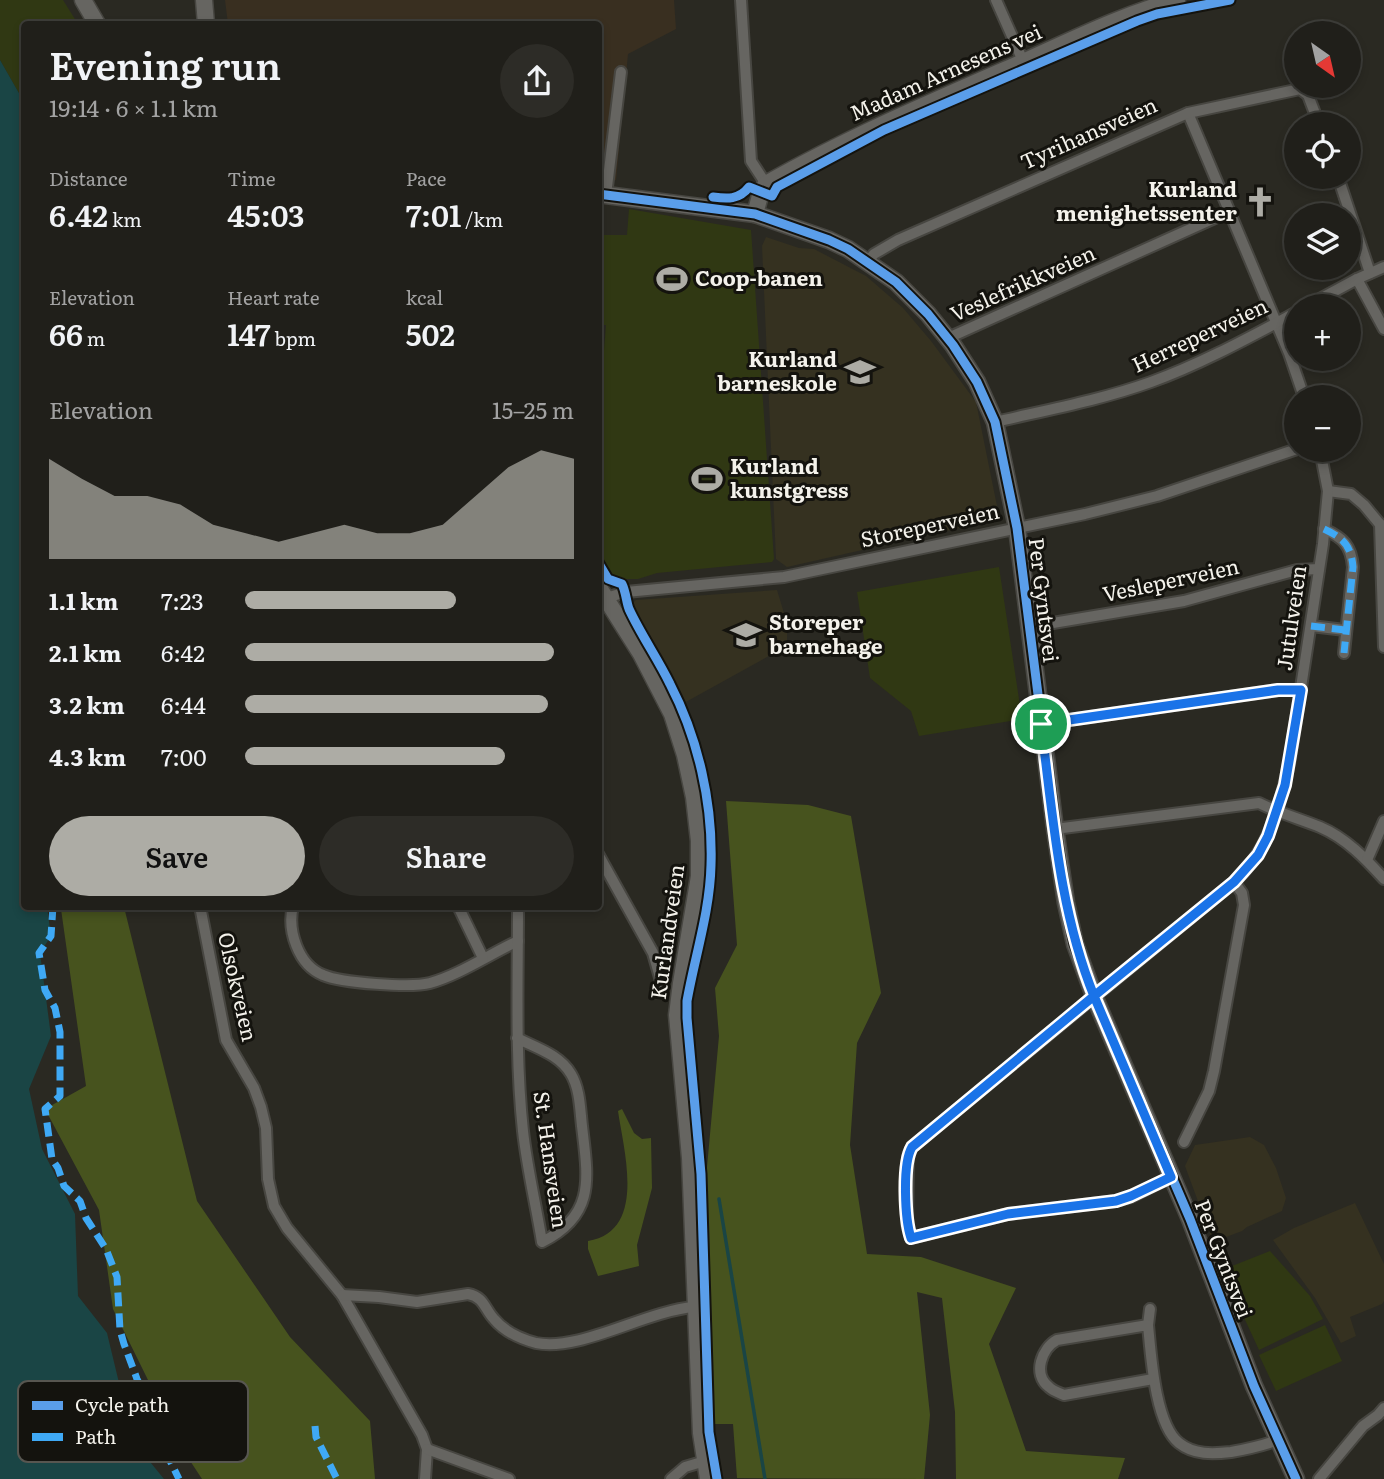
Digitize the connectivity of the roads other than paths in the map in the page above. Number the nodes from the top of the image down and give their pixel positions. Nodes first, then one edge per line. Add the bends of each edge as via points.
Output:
1 (83, 0) edge
2 (204, 0) edge
3 (741, 0) edge
4 (996, 0) edge
5 (1177, 0) edge
6 (1134, 6) edge
7 (95, 21) edge
8 (206, 21) edge
9 (1023, 61) junction
10 (621, 72) dead end
11 (1314, 112) edge
12 (1188, 113) junction
13 (766, 184) junction
14 (1342, 189) edge
15 (602, 194) edge
16 (1228, 212) junction
17 (755, 214) junction
18 (868, 261) junction
19 (1384, 267) edge
20 (1370, 272) junction
21 (1361, 277) edge
22 (1355, 280) edge
23 (1358, 280) edge
24 (1329, 294) edge
25 (1284, 319) edge
26 (1276, 323) junction
27 (1384, 329) edge
28 (948, 338) junction
29 (1299, 385) edge
30 (995, 422) junction
31 (1284, 453) edge
32 (1322, 462) edge
33 (1328, 491) junction
34 (1382, 527) edge
35 (1017, 528) junction
36 (1324, 529) junction
37 (1319, 569) junction
38 (602, 592) edge
39 (1311, 626) junction
40 (1030, 627) junction
41 (1345, 630) junction
42 (1384, 647) edge
43 (1344, 653) dead end
44 (1301, 690) junction
45 (1041, 724) junction
46 (1275, 812) junction
47 (1384, 821) edge
48 (1055, 829) junction
49 (1367, 860) junction
50 (602, 861) edge
51 (1384, 879) edge
52 (1234, 882) junction
53 (201, 910) edge
54 (292, 910) edge
55 (460, 910) edge
56 (518, 910) edge
57 (518, 941) junction
58 (482, 958) junction
59 (663, 988) dead end
60 (1094, 996) junction
61 (517, 1038) junction
62 (1184, 1142) dead end
63 (1171, 1177) junction
64 (342, 1295) junction
65 (694, 1307) junction
66 (1150, 1309) dead end
67 (1148, 1325) junction
68 (1153, 1380) junction
69 (1382, 1414) edge
70 (1278, 1440) junction
71 (427, 1449) junction
72 (705, 1461) junction
73 (425, 1479) edge
74 (509, 1479) edge
75 (671, 1479) edge
76 (708, 1479) edge
77 (1296, 1479) edge
78 (1319, 1479) edge

1 - 7 street
2 - 8 street
3 - 13 street via 751,161
4 - 9 street
5 - 6 street, Madam Arnesens vei
6 - 9 street, Madam Arnesens vei
9 - 13 street, Madam Arnesens vei via 878,125
10 - 15 street
11 - 12 street, Tyrihansveien via 1308,95 1300,89
12 - 16 street
12 - 18 street, Tyrihansveien via 883,247
13 - 17 street
14 - 20 street
15 - 17 street, Per Gyntsvei
16 - 26 street
16 - 28 street, Veslefrikkveien
17 - 18 street, Per Gyntsvei via 829,240
18 - 28 street, Per Gyntsvei via 911,296
19 - 20 street
20 - 21 street
22 - 24 street
23 - 27 street
25 - 26 street, Herreperveien
26 - 29 street
26 - 30 street, Herreperveien via 1149,383
28 - 30 street, Per Gyntsvei via 977,382
30 - 35 street, Per Gyntsvei
31 - 35 street, Storeperveien via 1157,496
32 - 33 street, Jutulveien
33 - 34 street via 1351,494
33 - 36 street, Jutulveien
34 - 42 street
35 - 38 street, Storeperveien via 784,577
35 - 40 street, Per Gyntsvei
36 - 37 street, Jutulveien
36 - 41 street via 1349,545 1352,554
37 - 39 street, Jutulveien
37 - 40 street, Vesleperveien via 1297,570 1184,601
38 - 65 street, Kurlandveien via 657,682 685,755 694,797 699,876 677,1015 691,1170
39 - 41 street
39 - 44 street, Jutulveien
40 - 45 street, Per Gyntsvei
41 - 43 street
44 - 45 street
44 - 46 street, Jutulveien via 1285,785
45 - 48 street, Per Gyntsvei
46 - 48 street via 1259,803
46 - 49 street via 1331,833
46 - 52 street, Jutulveien via 1258,855
47 - 49 street
48 - 60 street, Per Gyntsvei via 1075,944
49 - 51 street
50 - 59 street via 653,953
52 - 60 street, Jutulveien
52 - 62 street via 1244,905 1214,1071
53 - 64 street, Olsokveien via 226,1040 261,1107 275,1206 287,1228
54 - 58 street via 290,928 300,952 313,970 329,978 412,986 440,979
55 - 58 street
56 - 57 street, St. Hansveien
57 - 58 street
57 - 61 street, St. Hansveien
60 - 63 street, Per Gyntsvei
60 - 63 street, Jutulveien via 912,1147 907,1168 911,1238 1008,1214 1116,1201
61 - 61 street, St. Hansveien via 523,1133 542,1242 569,1225 584,1194 580,1112 576,1084 563,1065
63 - 70 street, Per Gyntsvei
64 - 65 street via 417,1302 474,1295 502,1327 548,1345
64 - 71 street, Olsokveien
65 - 72 street, Kurlandveien
66 - 67 street
67 - 68 street
67 - 68 street via 1058,1340 1040,1362 1049,1388 1065,1395
68 - 70 street via 1172,1436 1186,1448 1218,1454
69 - 78 street via 1363,1426
70 - 77 street, Per Gyntsvei
71 - 73 street, Olsokveien
71 - 74 street
72 - 75 street via 685,1466
72 - 76 street, Kurlandveien

